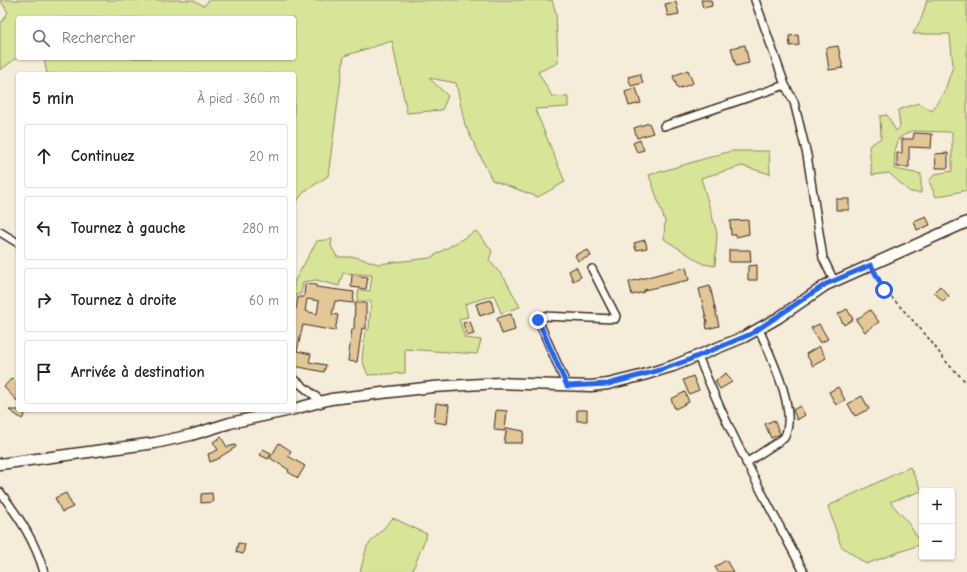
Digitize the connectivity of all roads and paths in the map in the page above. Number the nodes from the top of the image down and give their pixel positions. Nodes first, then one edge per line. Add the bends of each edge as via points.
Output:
1 (755, 0) edge
2 (785, 85) junction
3 (664, 126) dead end
4 (967, 222) edge
5 (0, 232) edge
6 (16, 242) edge
7 (871, 265) junction
8 (592, 269) dead end
9 (834, 281) junction
10 (759, 329) junction
11 (698, 356) junction
12 (296, 381) edge
13 (967, 383) edge
14 (567, 386) junction
15 (321, 401) junction
16 (296, 408) edge
17 (281, 412) edge
18 (746, 463) junction
19 (0, 464) edge
20 (0, 492) edge
21 (44, 572) edge
22 (804, 572) edge

1 - 2 street
2 - 3 street
2 - 9 street via 794,102 807,155 823,258
4 - 7 street
5 - 6 street
7 - 9 street
7 - 13 path via 884,290
8 - 14 street via 616,316 615,319 542,316 538,320
9 - 10 street
10 - 11 street
10 - 18 street via 786,399 789,415 784,438
11 - 14 street via 624,380 591,386
11 - 18 street
12 - 15 street
14 - 15 street via 487,384 433,387
15 - 16 street
17 - 19 street via 155,443
18 - 22 street
20 - 21 street via 26,528

